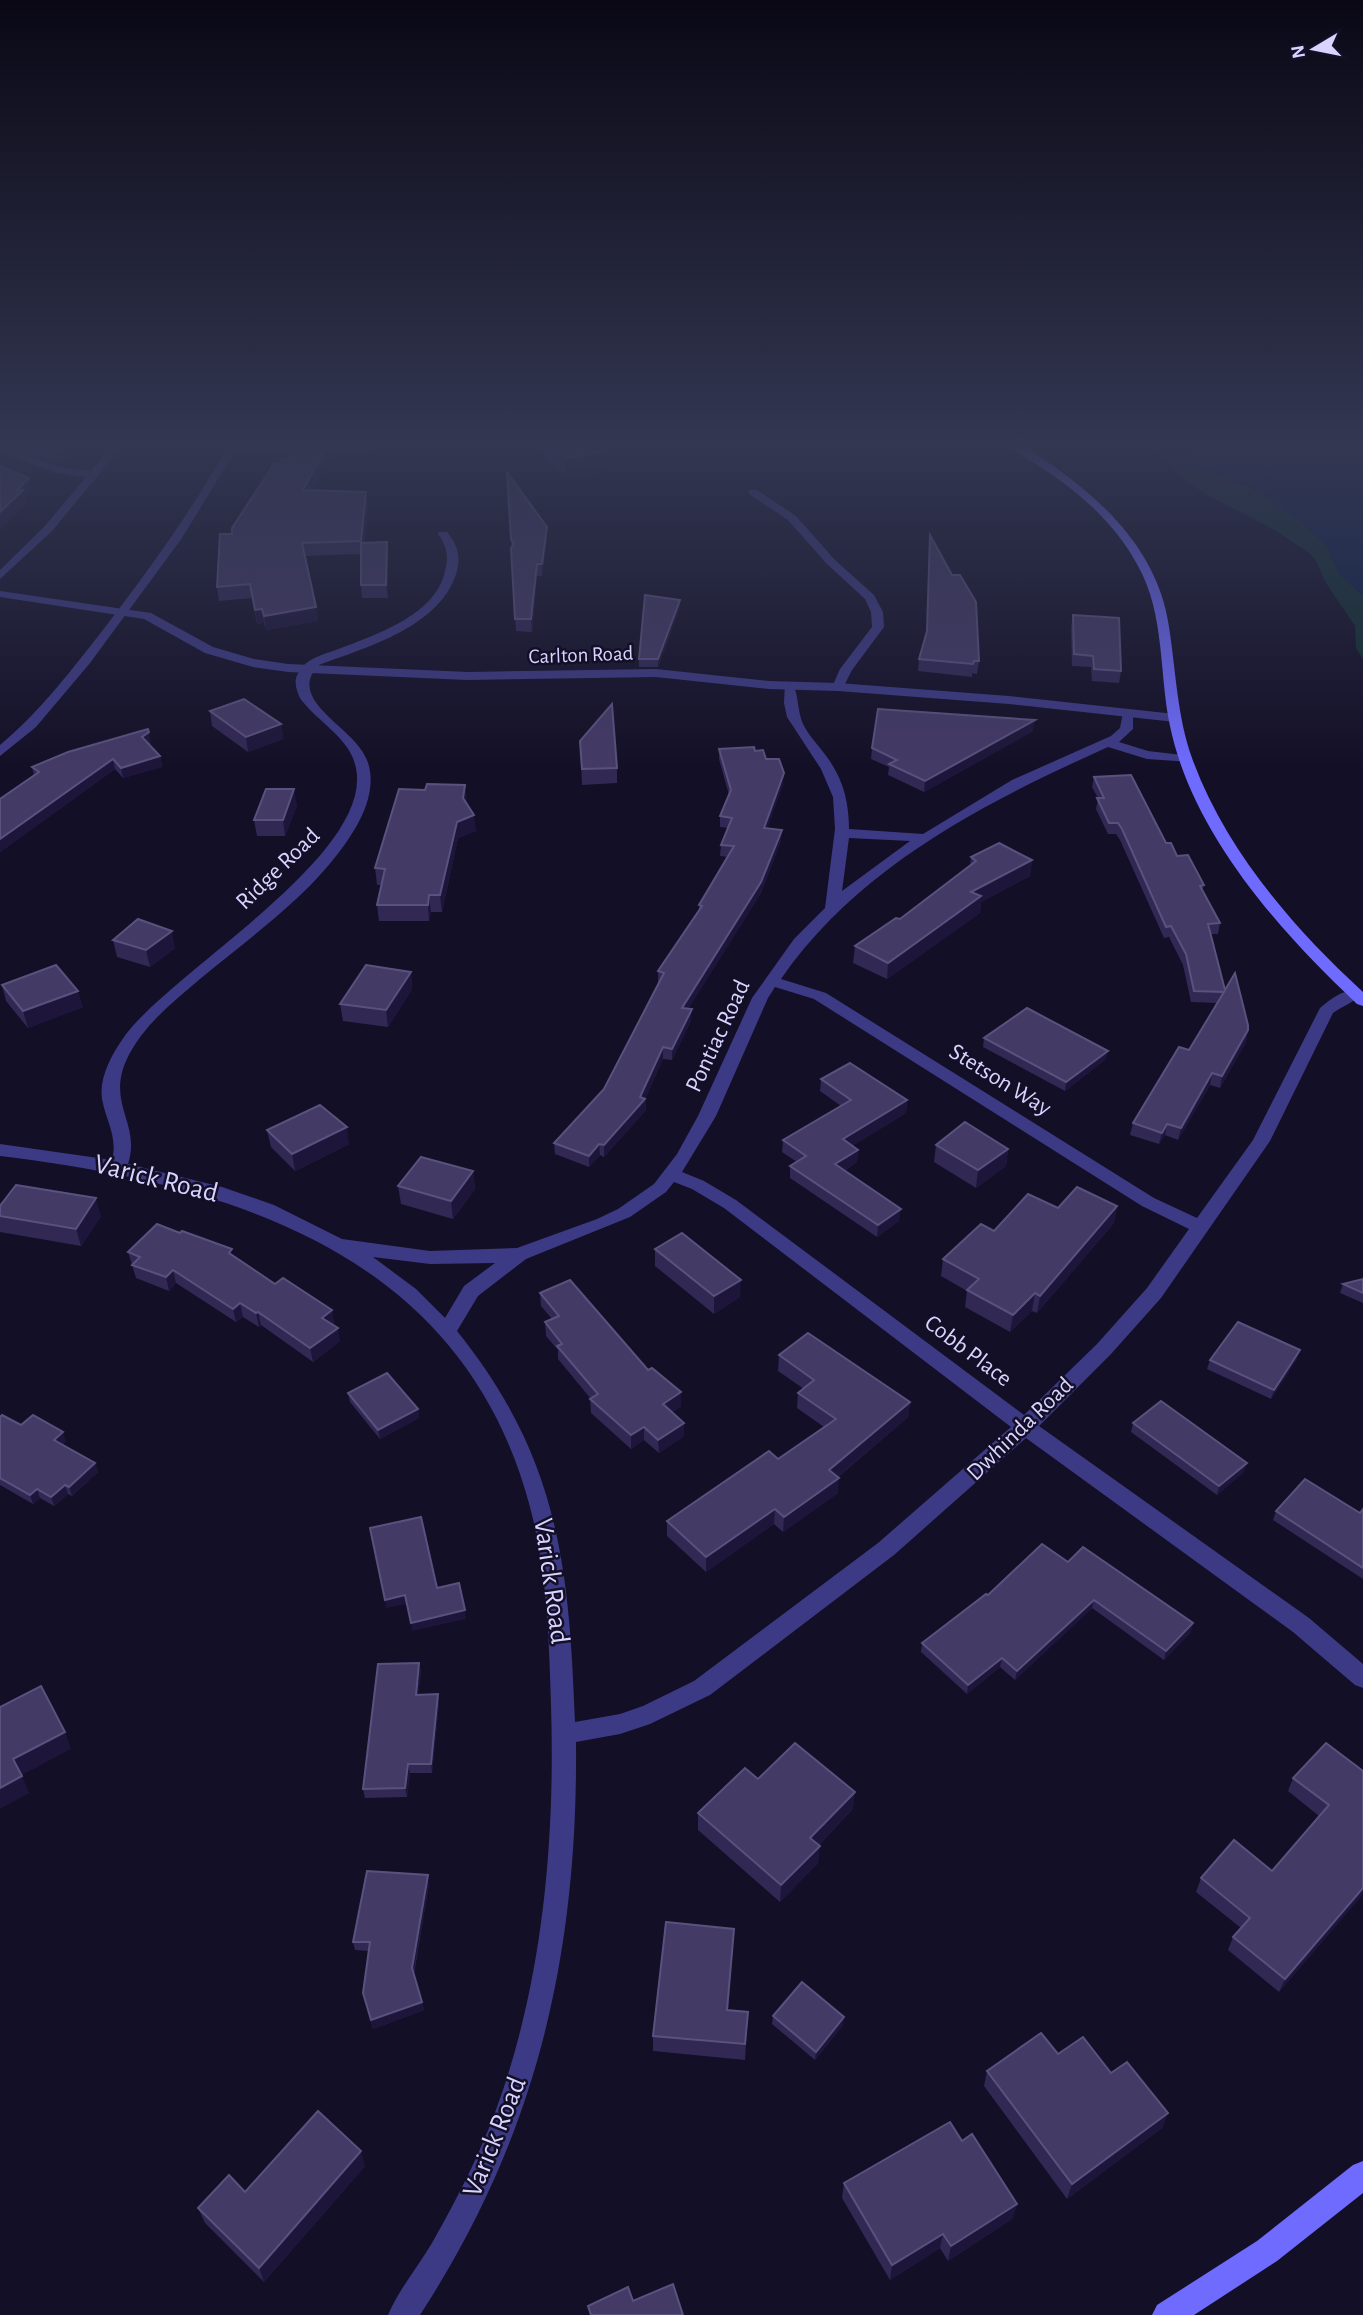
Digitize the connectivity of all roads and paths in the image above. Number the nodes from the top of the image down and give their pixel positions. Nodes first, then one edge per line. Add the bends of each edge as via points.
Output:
1 (24, 552) edge
2 (167, 552) edge
3 (452, 552) edge
4 (821, 552) edge
5 (1136, 552) edge
6 (0, 576) edge
7 (0, 594) edge
8 (124, 611) junction
9 (305, 670) junction
10 (789, 686) junction
11 (838, 687) junction
12 (1128, 715) junction
13 (1175, 718) junction
14 (1108, 743) junction
15 (0, 752) edge
16 (1186, 759) junction
17 (840, 833) junction
18 (925, 838) junction
19 (832, 908) junction
20 (772, 981) junction
21 (1359, 997) edge
22 (0, 1150) edge
23 (118, 1167) junction
24 (672, 1175) junction
25 (1201, 1227) junction
26 (328, 1240) junction
27 (519, 1254) junction
28 (446, 1333) junction
29 (1025, 1427) junction
30 (1363, 1678) edge
31 (565, 1734) junction
32 (1363, 2175) edge
33 (403, 2315) edge
34 (1167, 2315) edge

1 - 6 street
2 - 8 street
3 - 9 street via 452,572 432,601 387,633
4 - 11 street via 862,589 879,620
5 - 13 main road via 1161,612
7 - 8 street, Carlton Road
8 - 9 street, Carlton Road via 156,619 183,638 224,655
8 - 15 street via 56,698
9 - 10 street, Carlton Road via 492,677 656,673
9 - 23 street, Ridge Road via 304,696 347,738 362,764 358,809 319,868 166,999 130,1039 110,1084 125,1144
10 - 11 street, Carlton Road
10 - 17 street via 796,727 835,782 841,805
11 - 12 street, Carlton Road
12 - 13 street, Carlton Road
12 - 14 street, Pontiac Road via 1123,734
13 - 16 main road
14 - 16 street via 1147,755
14 - 18 street, Pontiac Road via 1027,778
16 - 21 main road via 1219,824 1266,897 1315,955
17 - 18 street
17 - 19 street
18 - 19 street, Pontiac Road via 863,880
19 - 20 street, Pontiac Road via 799,942
20 - 24 street, Pontiac Road via 749,1019 707,1116
20 - 25 street, Stetson Way via 820,996 1148,1202
21 - 25 street, Dwhinda Road via 1342,998 1326,1011 1261,1141
22 - 23 street, Varick Road
23 - 26 street, Varick Road via 223,1194
24 - 27 street, Pontiac Road via 624,1213
24 - 29 street, Cobb Place via 730,1204
25 - 29 street, Dwhinda Road via 1138,1312
26 - 27 street, Pontiac Road via 409,1256 467,1259
26 - 28 street, Varick Road via 400,1287
27 - 28 street, Pontiac Road via 471,1292
28 - 31 street, Varick Road via 508,1423 533,1480 556,1589
29 - 30 street, Cobb Place via 1301,1625
29 - 31 street, Dwhinda Road via 886,1549 702,1688 650,1714
31 - 33 street, Varick Road via 559,1891 552,1947 526,2059 484,2172
32 - 34 main road via 1266,2251

